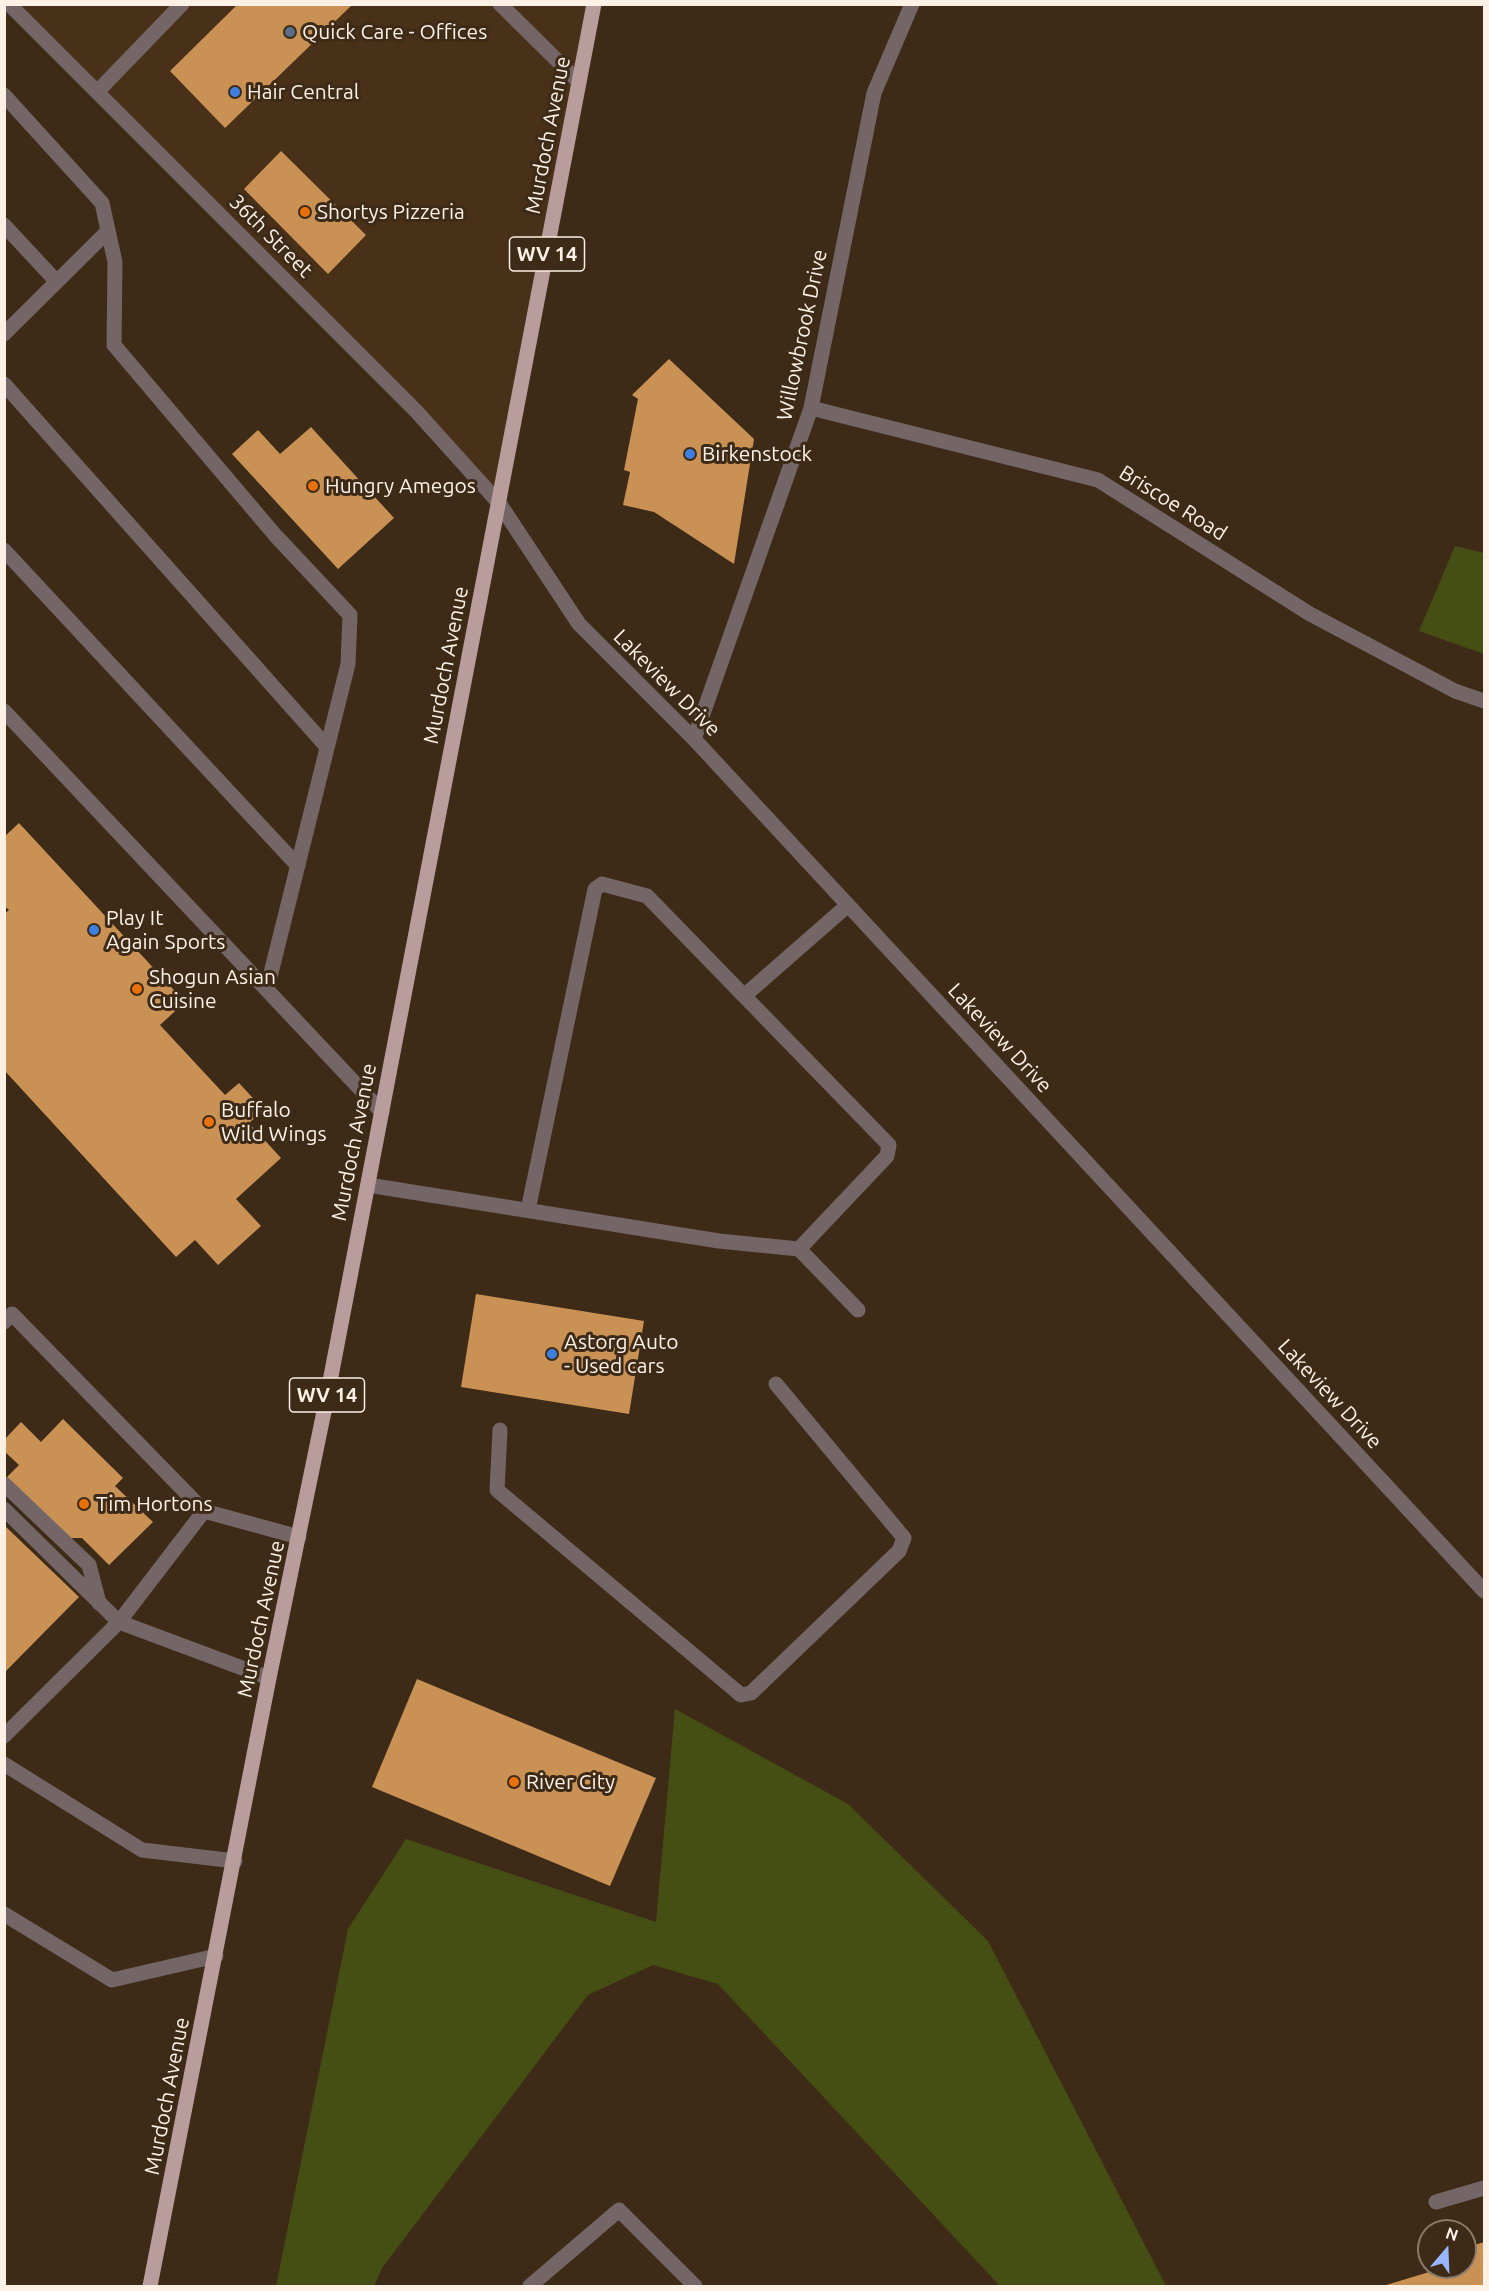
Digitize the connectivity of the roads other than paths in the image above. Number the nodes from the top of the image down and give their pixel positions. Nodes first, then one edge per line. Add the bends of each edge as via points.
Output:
1 (9, 4) edge
2 (182, 4) edge
3 (500, 4) edge
4 (594, 4) edge
5 (912, 4) edge
6 (579, 82) junction
7 (97, 92) junction
8 (4, 95) edge
9 (4, 225) edge
10 (108, 231) junction
11 (56, 281) junction
12 (4, 334) edge
13 (4, 384) edge
14 (811, 408) junction
15 (499, 502) junction
16 (4, 549) edge
17 (1485, 701) edge
18 (4, 711) edge
19 (694, 739) junction
20 (327, 747) junction
21 (298, 867) junction
22 (848, 905) junction
23 (267, 989) junction
24 (744, 996) junction
25 (382, 1112) junction
26 (368, 1185) junction
27 (528, 1210) junction
28 (799, 1249) junction
29 (858, 1310) dead end
30 (4, 1322) edge
31 (776, 1384) dead end
32 (500, 1430) dead end
33 (4, 1484) edge
34 (4, 1509) edge
35 (204, 1511) junction
36 (299, 1537) junction
37 (1485, 1592) edge
38 (100, 1604) junction
39 (119, 1622) junction
40 (269, 1678) junction
41 (4, 1736) edge
42 (4, 1764) edge
43 (235, 1861) junction
44 (4, 1914) edge
45 (216, 1956) junction
46 (1485, 2188) edge
47 (1436, 2202) dead end
48 (150, 2286) edge
49 (530, 2286) edge
50 (695, 2286) edge

1 - 7 street, 36th Street
2 - 7 street
3 - 6 street
4 - 6 main road, Murdoch Avenue / WV 14
5 - 14 street, Willowbrook Drive via 874,93
6 - 15 main road, Murdoch Avenue / WV 14
7 - 15 street, 36th Street via 416,411
8 - 10 street via 102,203
9 - 11 street
10 - 11 street
10 - 20 street via 115,262 114,345 274,535 350,615 348,664
11 - 12 street
13 - 20 street
14 - 17 street, Briscoe Road via 1098,480 1310,614 1455,691
14 - 19 street, Willowbrook Drive
15 - 19 street, Lakeview Drive via 579,624
15 - 25 main road, Murdoch Avenue / WV 14
16 - 21 street
18 - 23 street
19 - 22 street, Lakeview Drive
20 - 21 street
21 - 23 street
22 - 24 street
22 - 37 street, Lakeview Drive
23 - 25 street
24 - 27 street via 647,896 602,884 595,889
24 - 28 street via 889,1145 887,1156
25 - 26 main road, Murdoch Avenue / WV 14
26 - 27 street
26 - 36 main road, Murdoch Avenue / WV 14
27 - 28 street
28 - 29 street
30 - 35 street via 12,1314
31 - 32 street via 904,1538 899,1551 751,1692 741,1695 497,1490
33 - 38 street via 88,1565
34 - 38 street
35 - 36 street
35 - 39 street
36 - 40 main road, Murdoch Avenue / WV 14
38 - 39 street
39 - 40 street
39 - 41 street
40 - 43 main road, Murdoch Avenue / WV 14
42 - 43 street via 142,1850
43 - 45 main road, Murdoch Avenue / WV 14
44 - 45 street via 112,1980
45 - 48 main road, Murdoch Avenue / WV 14
46 - 47 street
49 - 50 street via 618,2210

